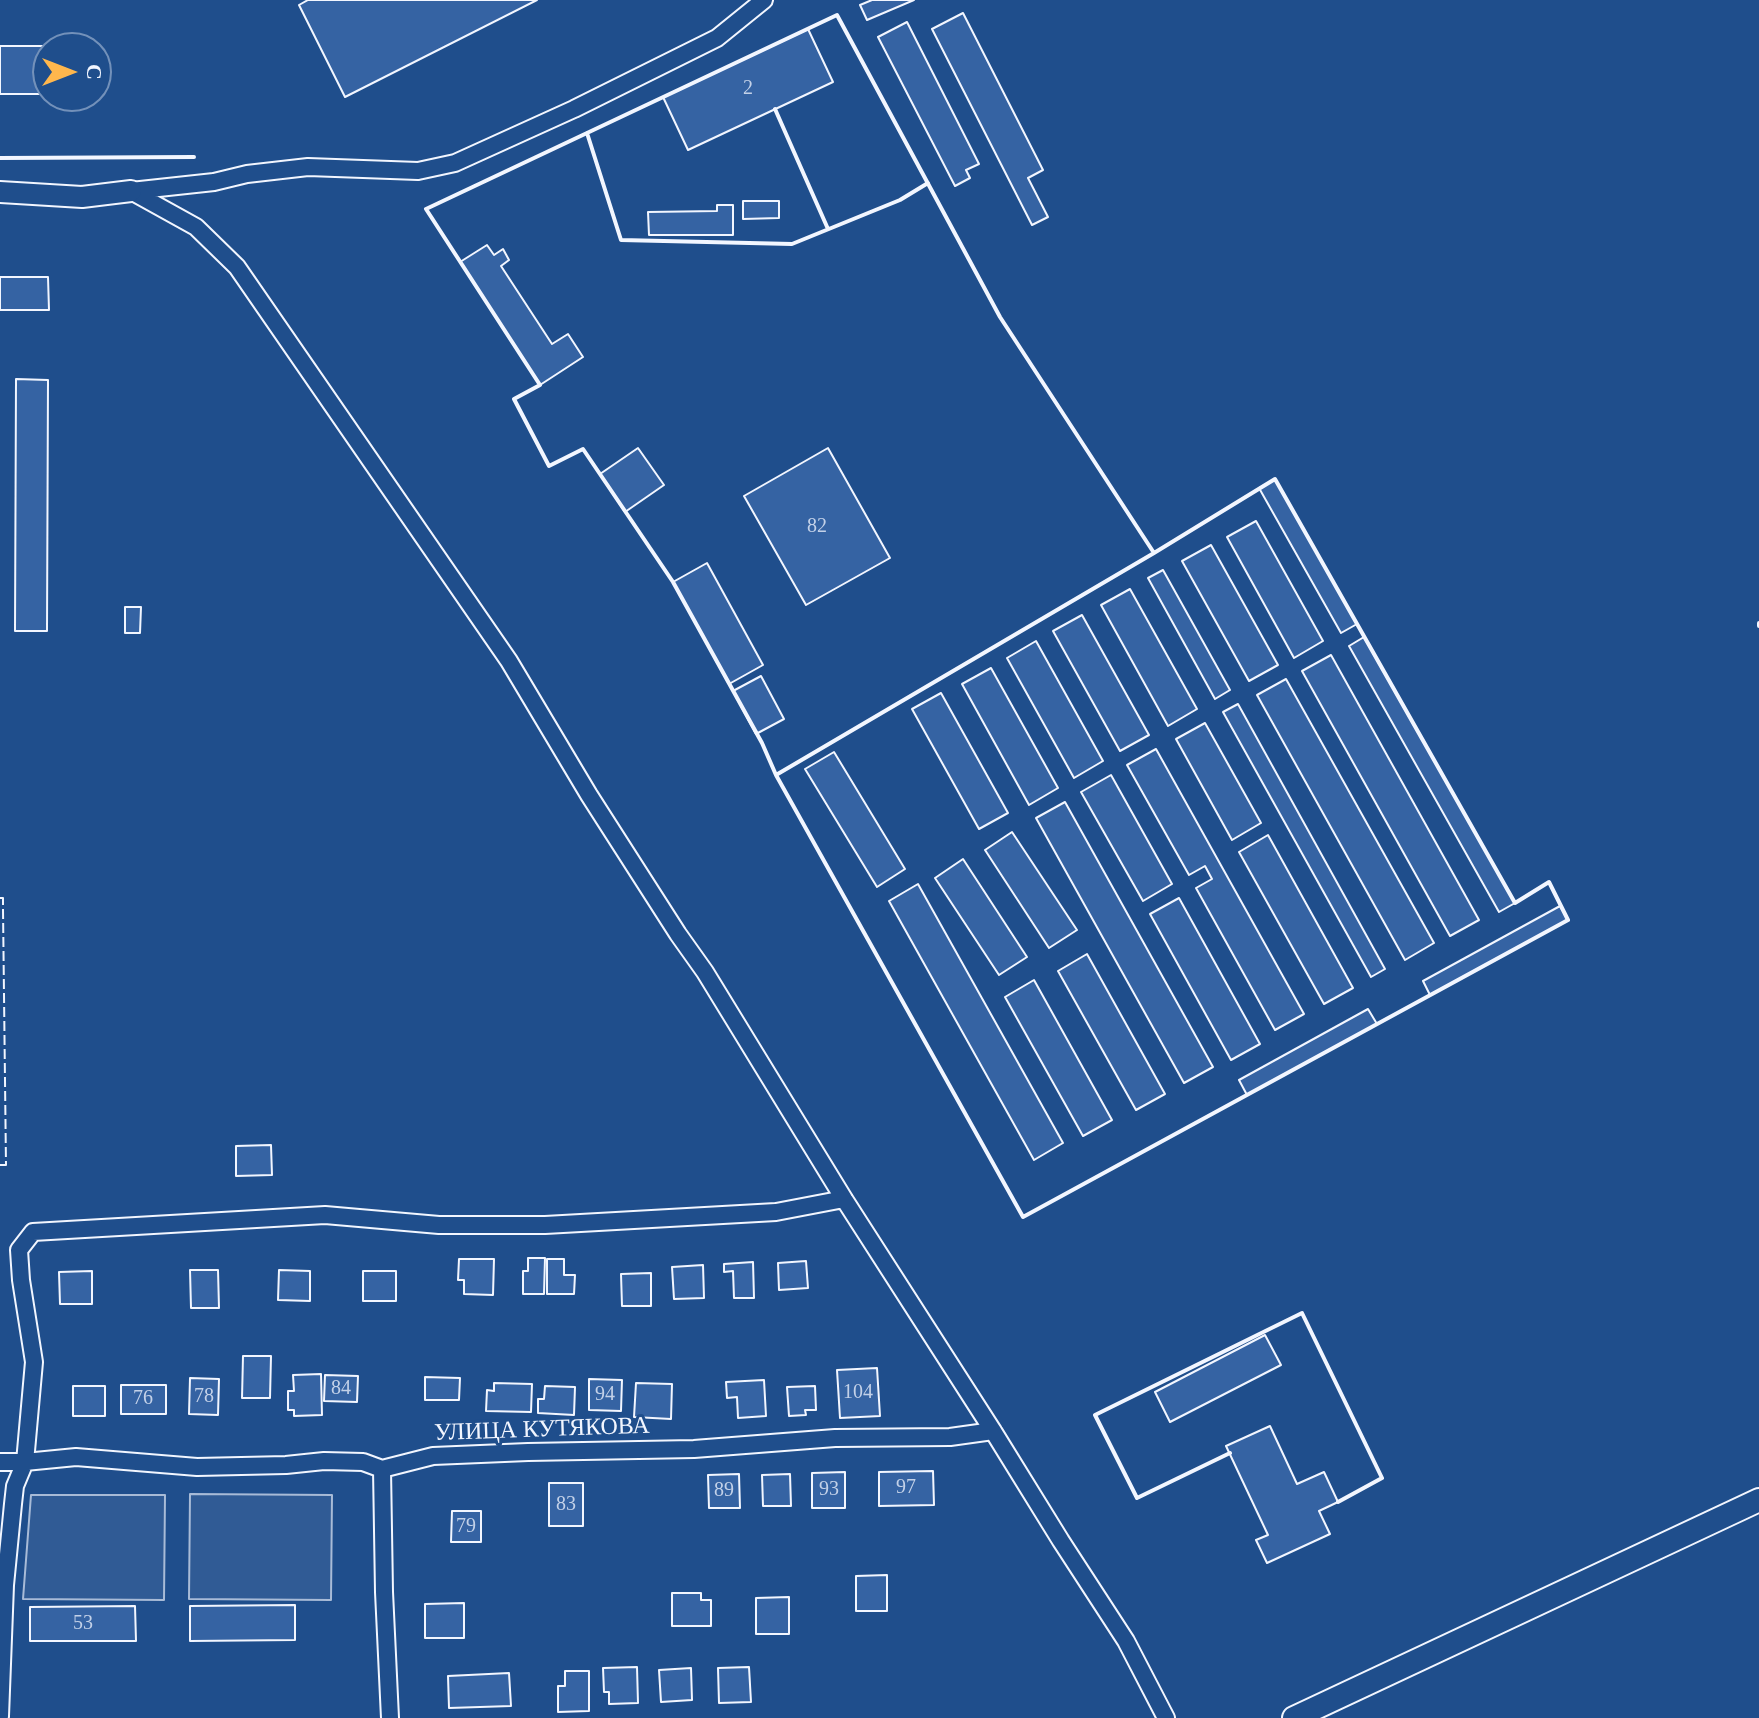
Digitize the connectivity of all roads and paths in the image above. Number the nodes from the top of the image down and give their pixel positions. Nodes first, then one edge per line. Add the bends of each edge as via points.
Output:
1 (764, 0) edge
2 (131, 191) junction
3 (0, 192) edge
4 (844, 1199) junction
5 (993, 1431) junction
6 (0, 1462) edge
7 (25, 1462) junction
8 (382, 1469) junction
9 (1759, 1500) edge
10 (0, 1716) edge
11 (390, 1718) edge
12 (1166, 1718) edge
13 (1294, 1718) edge

1 - 2 street via 717,38 455,163 418,171 308,167
2 - 3 street via 82,197
2 - 4 street via 196,227 237,267 509,661
4 - 5 street
4 - 7 street via 776,1212 545,1225 439,1225 325,1215 33,1232 19,1250 34,1362
5 - 8 street, УЛИЦА КУТЯКОВА via 694,1449 433,1456
5 - 12 street via 1126,1641
6 - 7 street, УЛИЦА КУТЯКОВА
7 - 8 street, УЛИЦА КУТЯКОВА via 76,1457 197,1467 324,1461 363,1462
7 - 10 street via 15,1486 5,1585
8 - 11 street
9 - 13 main road

